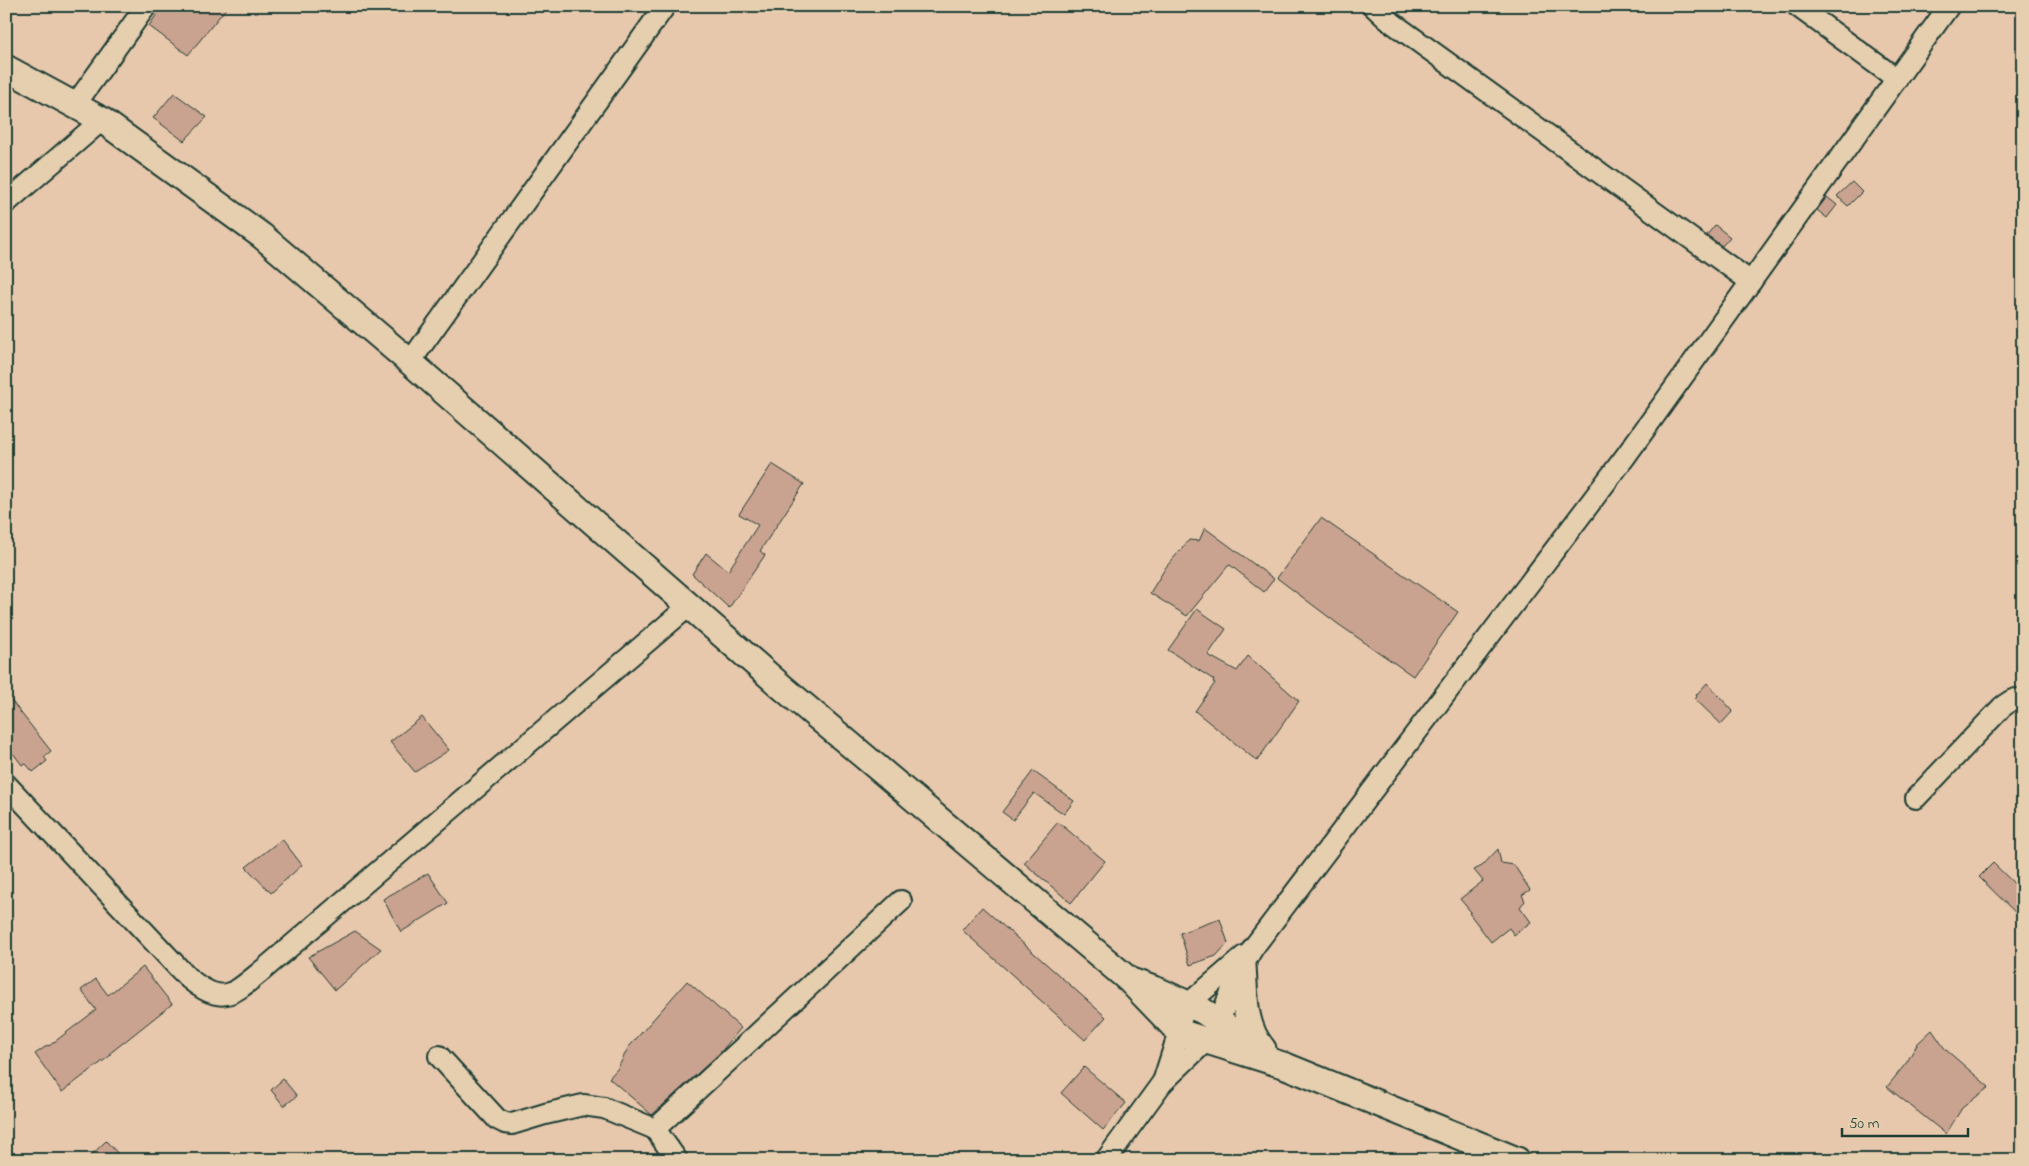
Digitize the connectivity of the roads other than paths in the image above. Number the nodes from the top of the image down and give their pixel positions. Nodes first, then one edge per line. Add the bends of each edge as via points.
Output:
1 (146, 6) edge
2 (665, 6) edge
3 (1373, 6) edge
4 (1797, 6) edge
5 (1949, 6) edge
6 (6, 68) edge
7 (1897, 79) junction
8 (75, 105) junction
9 (102, 120) junction
10 (6, 203) edge
11 (1751, 282) junction
12 (410, 362) junction
13 (689, 606) junction
14 (2023, 701) edge
15 (6, 784) edge
16 (1916, 798) dead end
17 (901, 901) dead end
18 (1248, 957) junction
19 (1129, 980) junction
20 (1188, 1004) junction
21 (1219, 1022) junction
22 (1179, 1032) junction
23 (1205, 1042) junction
24 (439, 1056) dead end
25 (1276, 1059) junction
26 (1162, 1084) junction
27 (655, 1130) junction
28 (677, 1160) edge
29 (1106, 1160) edge
30 (1517, 1160) edge

1 - 8 street
2 - 12 street
3 - 11 street
4 - 7 street
5 - 7 street
6 - 8 street
7 - 11 street
8 - 9 street
9 - 10 street
9 - 12 street via 262,236
11 - 18 street via 1625,457
12 - 13 street
13 - 15 street via 238,991 221,996 200,988 187,977
13 - 19 street
14 - 16 street via 2013,700 2002,707
17 - 27 street
18 - 20 street
18 - 21 street
18 - 25 street via 1245,1003 1250,1030 1256,1041
19 - 20 street
19 - 22 street
20 - 21 street
20 - 22 street
21 - 23 street
21 - 25 street
22 - 23 street
22 - 26 street
23 - 25 street
23 - 26 street
24 - 27 street via 504,1123 512,1124 583,1105 604,1108
25 - 30 street
26 - 29 street
27 - 28 street

